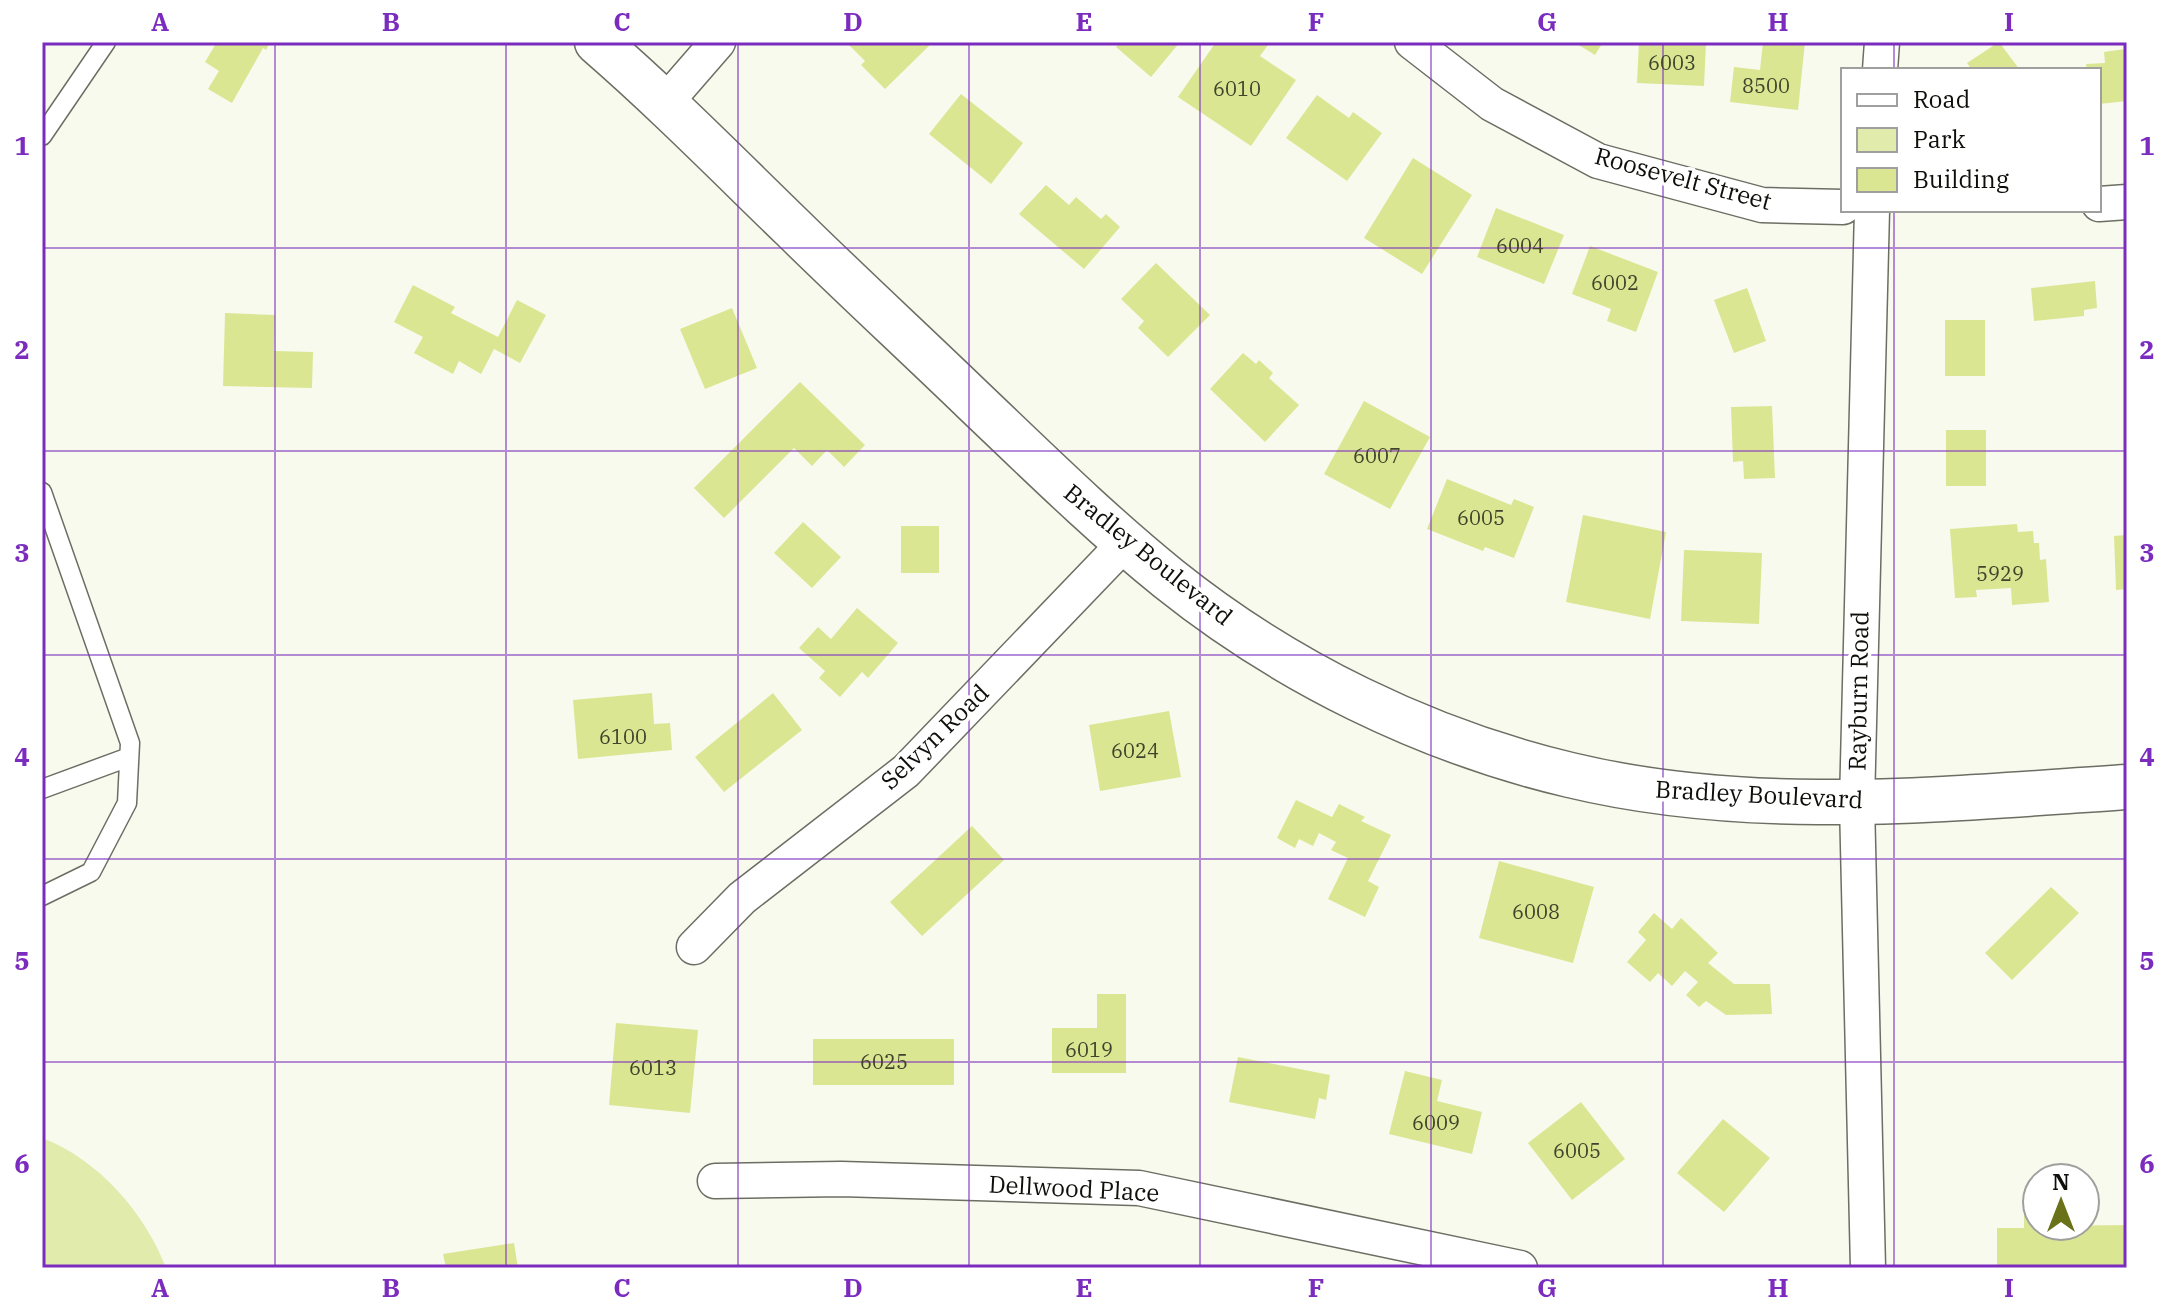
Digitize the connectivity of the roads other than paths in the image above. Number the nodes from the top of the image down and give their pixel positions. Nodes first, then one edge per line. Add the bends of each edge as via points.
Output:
1 (106, 42) edge
2 (597, 42) edge
3 (718, 42) edge
4 (1412, 42) edge
5 (1882, 42) edge
6 (1880, 68) edge
7 (665, 103) junction
8 (42, 136) edge
9 (2127, 202) edge
10 (2101, 204) edge
11 (1841, 207) edge
12 (1872, 212) edge
13 (42, 492) edge
14 (1125, 543) junction
15 (129, 757) junction
16 (2127, 787) edge
17 (42, 789) edge
18 (1857, 803) junction
19 (42, 896) edge
20 (694, 947) dead end
21 (715, 1181) dead end
22 (1520, 1268) edge
23 (1868, 1268) edge

1 - 8 lane
2 - 7 main road, Bradley Boulevard
3 - 7 street
4 - 11 street, Roosevelt Street via 1492,104 1598,161 1762,205
5 - 6 street
7 - 14 main road, Bradley Boulevard
9 - 10 street
12 - 18 street, Rayburn Road
13 - 15 lane via 130,743
14 - 18 main road, Bradley Boulevard via 1225,620 1286,659 1368,703 1492,753 1572,776 1652,790
14 - 20 street, Selvyn Road via 906,771 742,898
15 - 17 lane
15 - 19 lane via 127,803 91,872
16 - 18 main road, Bradley Boulevard
18 - 23 street, Rayburn Road
21 - 22 street, Dellwood Place via 841,1179 1139,1188

